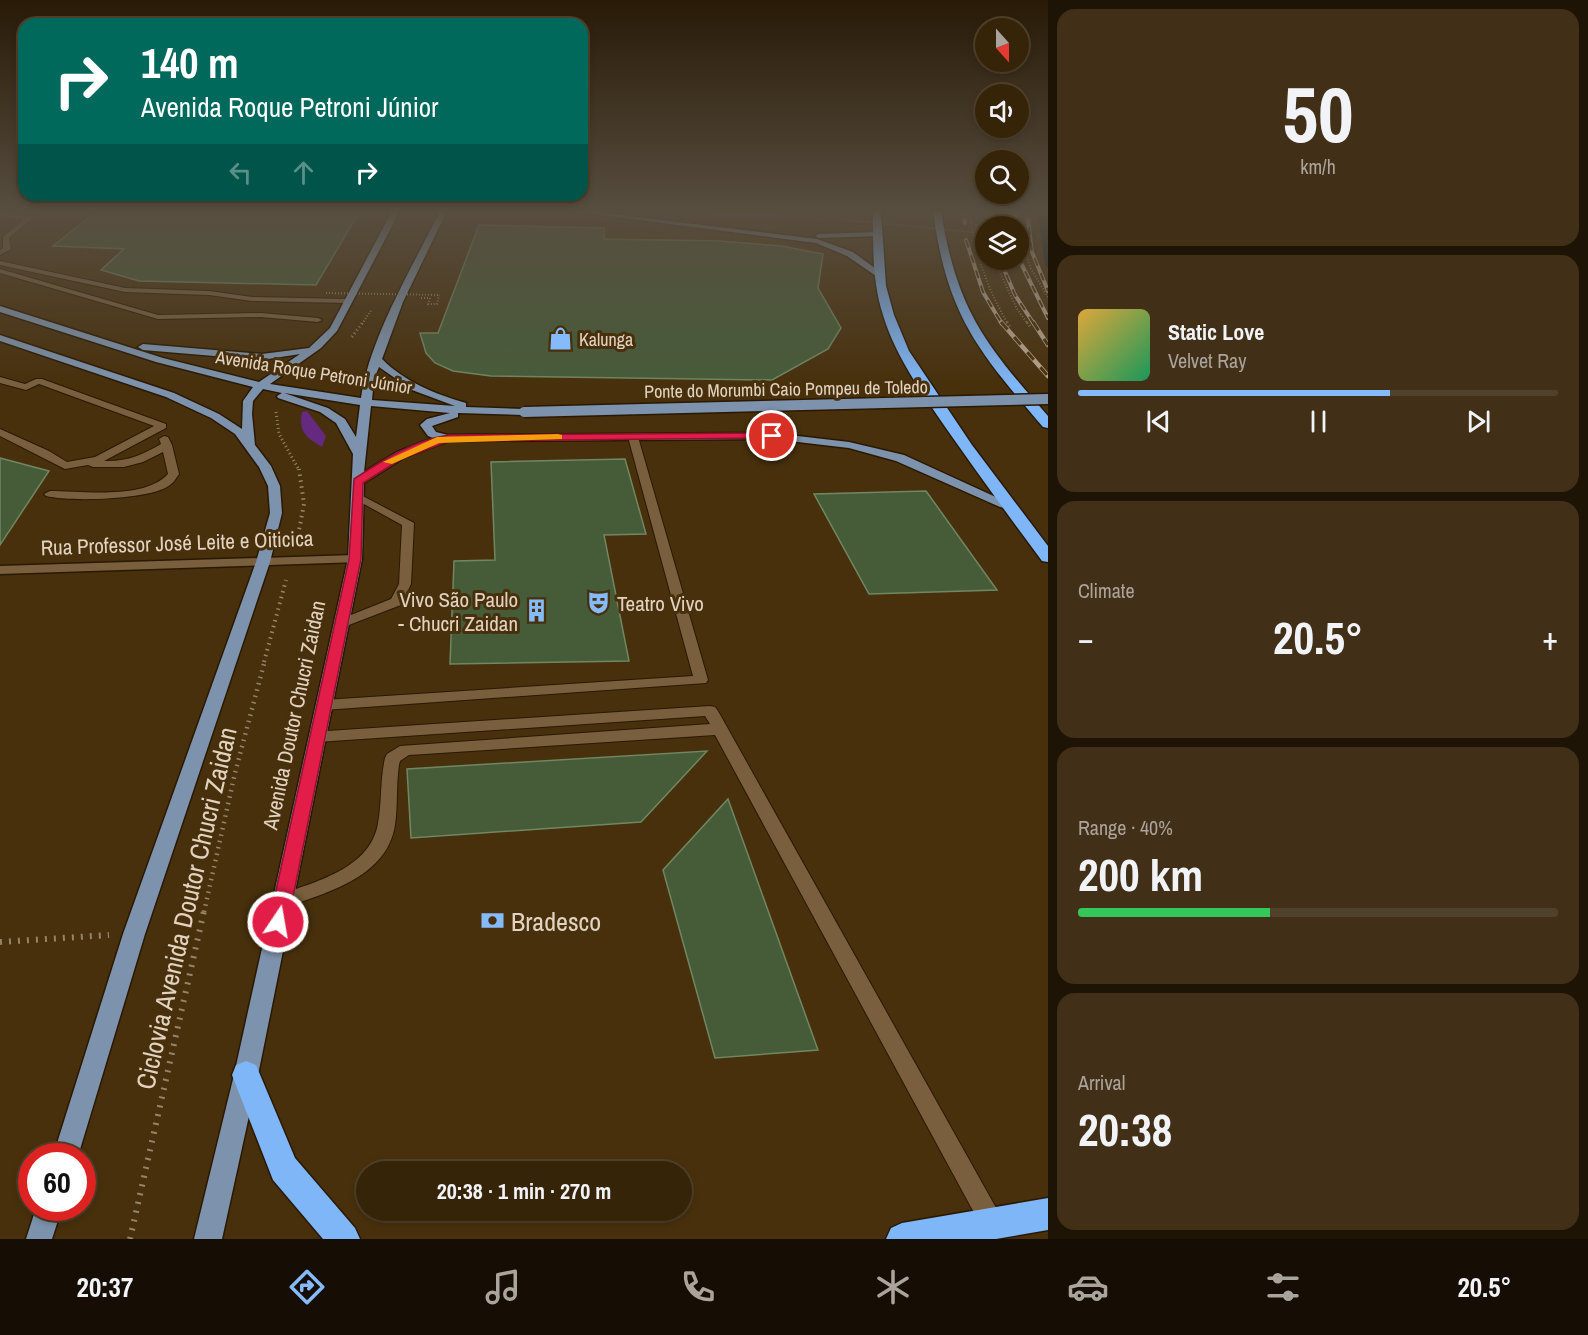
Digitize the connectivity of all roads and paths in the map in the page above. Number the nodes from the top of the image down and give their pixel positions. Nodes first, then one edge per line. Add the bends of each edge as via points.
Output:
1 (27, 269) edge
2 (365, 269) edge
3 (416, 269) edge
4 (871, 269) edge
5 (879, 269) edge
6 (948, 269) edge
7 (982, 269) edge
8 (1031, 269) edge
9 (999, 270) edge
10 (0, 271) edge
11 (879, 274) junction
12 (125, 290) junction
13 (326, 293) dead end
14 (439, 295) dead end
15 (1048, 297) edge
16 (348, 301) junction
17 (122, 308) junction
18 (0, 309) edge
19 (318, 320) dead end
20 (1010, 327) dead end
21 (1031, 328) dead end
22 (0, 338) edge
23 (113, 344) junction
24 (318, 346) junction
25 (376, 359) junction
26 (0, 380) edge
27 (260, 386) junction
28 (1048, 399) edge
29 (366, 402) junction
30 (469, 412) junction
31 (488, 412) junction
32 (525, 412) joint
33 (1048, 424) edge
34 (160, 429) junction
35 (0, 432) edge
36 (633, 437) junction
37 (449, 438) junction
38 (166, 445) junction
39 (249, 445) junction
40 (359, 454) junction
41 (84, 464) junction
42 (358, 482) junction
43 (50, 494) dead end
44 (357, 496) junction
45 (1005, 504) junction
46 (1048, 557) edge
47 (355, 559) junction
48 (263, 562) junction
49 (0, 570) edge
50 (284, 586) dead end
51 (341, 624) junction
52 (324, 705) junction
53 (720, 729) junction
54 (318, 736) junction
55 (283, 901) junction
56 (134, 934) junction
57 (0, 942) edge
58 (246, 1075) junction
59 (69, 1143) edge
60 (1048, 1214) edge
61 (45, 1221) edge
62 (992, 1223) junction
63 (39, 1239) edge
64 (129, 1239) edge
65 (208, 1239) edge
66 (344, 1239) edge
67 (902, 1239) edge

1 - 12 lane
2 - 16 main road
3 - 25 main road, Avenida Doutor Chucri Zaidan
4 - 11 main road
5 - 11 highway
6 - 33 highway via 979,341
7 - 20 path
8 - 15 path
9 - 21 path
10 - 17 lane
11 - 45 highway via 883,298 906,357
12 - 16 lane
12 - 17 lane
13 - 14 path, bridge
16 - 24 main road via 334,329
17 - 19 lane via 158,317 261,315
18 - 23 main road, Avenida Roque Petroni Júnior
22 - 39 main road via 170,395 228,423
23 - 24 main road via 262,357
23 - 27 main road, Avenida Roque Petroni Júnior
24 - 27 main road
25 - 29 main road, Avenida Doutor Chucri Zaidan
25 - 31 main road via 390,374 419,390
26 - 34 lane via 26,387 39,381 159,423
27 - 29 main road, Avenida Roque Petroni Júnior
27 - 39 main road via 248,400
27 - 40 main road via 324,410 341,422
28 - 32 main road, Ponte do Morumbi Caio Pompeu de Toledo, bridge
29 - 30 main road, Avenida Roque Petroni Júnior
29 - 40 main road, Avenida Doutor Chucri Zaidan
30 - 31 main road, Avenida Roque Petroni Júnior
30 - 37 main road via 426,425 432,434
31 - 32 main road, Avenida Roque Petroni Júnior
34 - 38 lane
34 - 41 lane
35 - 41 lane via 65,466
36 - 37 main road
36 - 45 main road via 772,436 849,445 900,458
36 - 52 lane via 701,680
37 - 42 main road via 397,456
38 - 41 lane via 131,465
38 - 43 lane via 174,474 170,481 156,488
39 - 48 main road via 274,486 276,513
40 - 42 main road, Avenida Doutor Chucri Zaidan
42 - 44 main road, Avenida Doutor Chucri Zaidan
44 - 47 main road, Avenida Doutor Chucri Zaidan
44 - 51 lane via 408,523 405,584 396,602
45 - 46 highway
47 - 48 street, Rua Professor José Leite e Oiticica
47 - 51 main road, Avenida Doutor Chucri Zaidan
48 - 49 street, Rua Professor José Leite e Oiticica
48 - 56 main road
50 - 64 path, Ciclovia Avenida Doutor Chucri Zaidan via 235,773
51 - 52 main road, Avenida Doutor Chucri Zaidan
52 - 54 main road, Avenida Doutor Chucri Zaidan
53 - 54 lane via 710,711
53 - 55 lane via 406,750 393,758 387,779 389,803 381,847 364,863 331,883
53 - 62 lane
54 - 55 main road, Avenida Doutor Chucri Zaidan
55 - 58 main road, Avenida Doutor Chucri Zaidan
56 - 57 path
56 - 59 main road
58 - 65 main road, Avenida Doutor Chucri Zaidan
58 - 66 highway via 284,1169
60 - 62 highway
61 - 63 main road
62 - 67 highway

